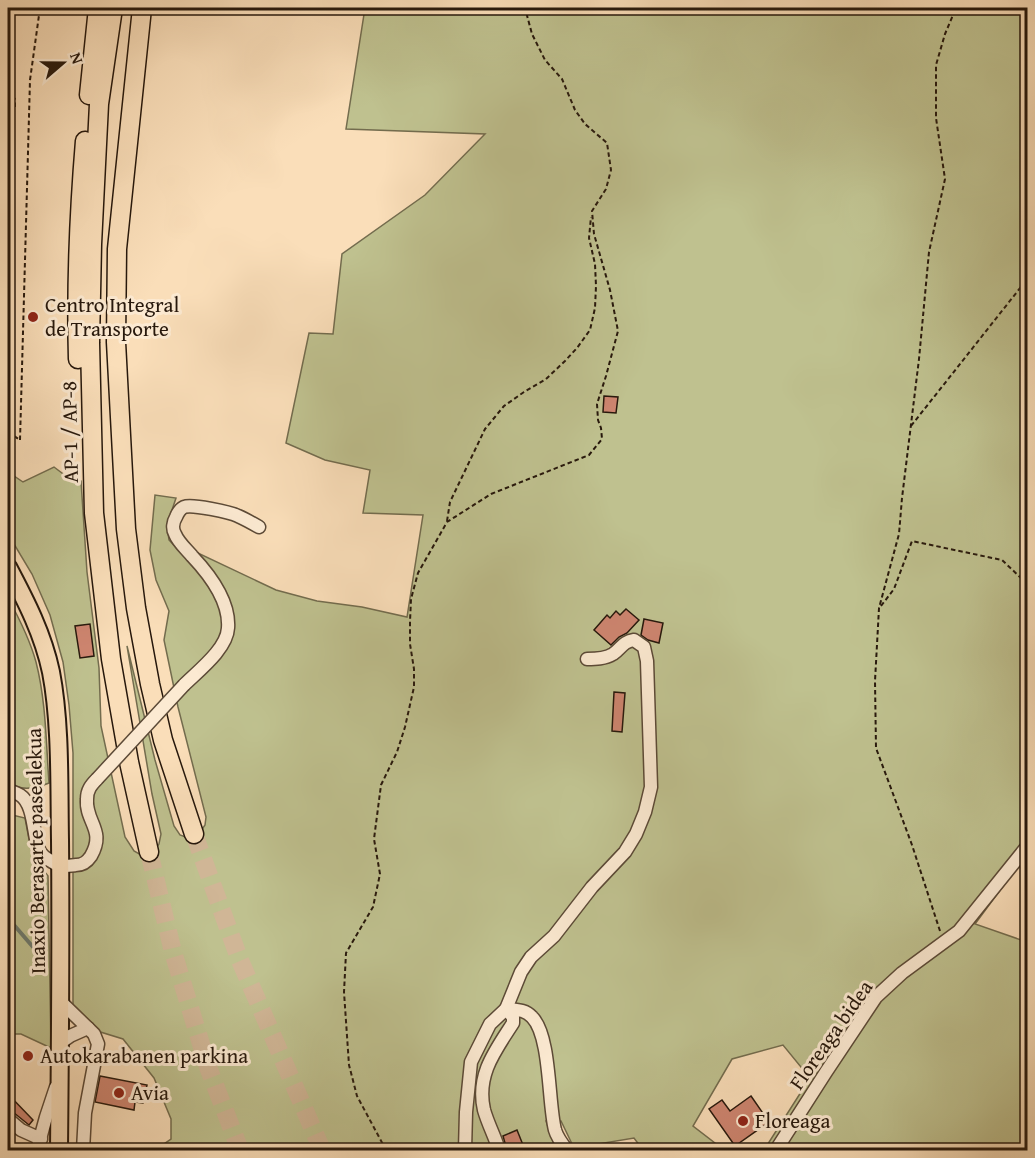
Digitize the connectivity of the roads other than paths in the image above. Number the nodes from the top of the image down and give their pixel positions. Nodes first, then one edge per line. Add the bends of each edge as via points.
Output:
1 (98, 8) edge
2 (114, 8) edge
3 (142, 8) edge
4 (92, 435) junction
5 (258, 527) dead end
6 (8, 567) edge
7 (587, 659) dead end
8 (8, 790) edge
9 (194, 834) tunnel mouth
10 (1028, 849) edge
11 (149, 852) tunnel mouth
12 (60, 866) junction
13 (60, 1001) junction
14 (506, 1010) junction
15 (88, 1028) junction
16 (60, 1043) junction
17 (60, 1075) junction
18 (8, 1119) edge
19 (39, 1145) edge
20 (569, 1149) edge
21 (59, 1150) edge
22 (83, 1150) edge
23 (465, 1150) edge
24 (499, 1150) edge
25 (776, 1150) edge

1 - 4 highway via 82,182 77,321 80,387
2 - 4 highway, AP-1 / AP-8 via 99,104 96,162 90,332
3 - 9 highway via 117,249 116,342 126,529 150,684 163,740
4 - 11 highway, AP-1 / AP-8 via 94,513 111,659
5 - 12 street, bridge via 237,515 195,506 179,510 174,519 175,536 206,571 220,596 228,614 226,639 90,787 87,806 95,828 95,848 88,861
6 - 12 main road, Inaxio Berasarte pasealekua via 33,615 51,673 58,742
7 - 14 street via 613,654 634,640 644,648 651,787 645,812 625,852 554,936 531,957
8 - 12 street via 22,796 44,857
10 - 25 street, Floreaga bidea via 959,931 876,997
12 - 13 main road, Inaxio Berasarte pasealekua
13 - 15 street
13 - 16 main road, Inaxio Berasarte pasealekua
14 - 20 street via 532,1015 540,1028 556,1132
14 - 23 street via 490,1023 471,1062
14 - 24 street via 513,1023 487,1065 482,1087 484,1110
15 - 16 street
15 - 22 street via 98,1044 85,1113
16 - 17 main road, Inaxio Berasarte pasealekua
17 - 19 street
17 - 21 main road, Inaxio Berasarte pasealekua
18 - 19 street

